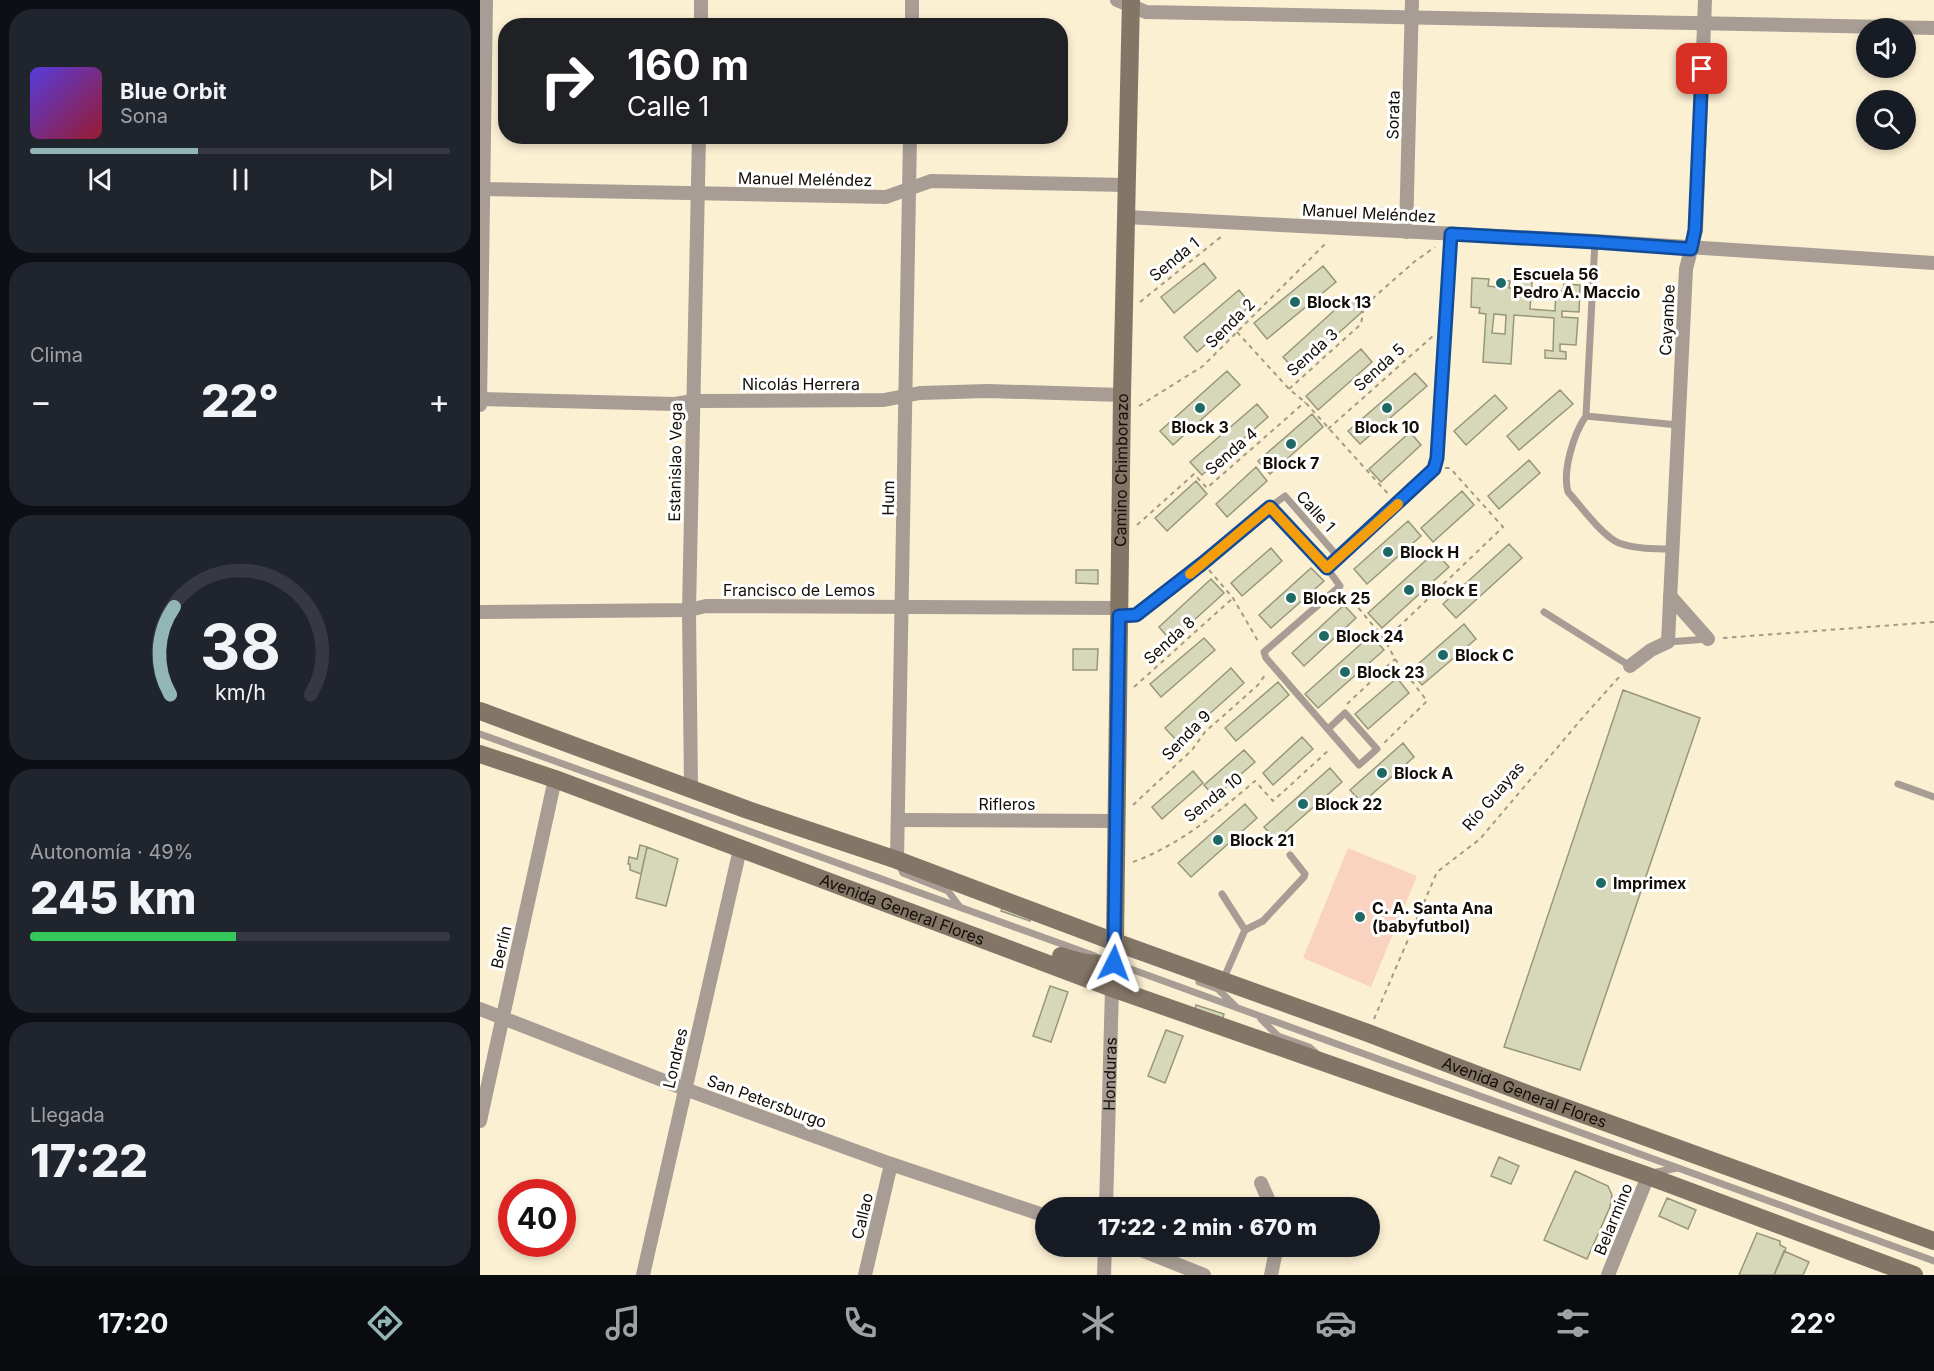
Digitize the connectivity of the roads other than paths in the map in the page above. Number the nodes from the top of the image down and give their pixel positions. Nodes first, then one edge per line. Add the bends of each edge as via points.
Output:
1 (486, 0) edge
2 (701, 0) edge
3 (912, 0) edge
4 (1412, 0) edge
5 (1705, 0) edge
6 (1126, 2) edge
7 (701, 18) edge
8 (912, 18) edge
9 (1412, 18) junction
10 (1704, 23) junction
11 (1934, 28) edge
12 (699, 144) edge
13 (910, 144) edge
14 (1126, 185) junction
15 (910, 188) junction
16 (481, 189) edge
17 (699, 194) junction
18 (1126, 217) junction
19 (1406, 232) junction
20 (1451, 234) junction
21 (1595, 242) junction
22 (1691, 249) junction
23 (1934, 263) edge
24 (1122, 395) junction
25 (906, 396) junction
26 (480, 399) edge
27 (693, 400) junction
28 (480, 405) edge
29 (1586, 416) junction
30 (1678, 425) junction
31 (1270, 507) junction
32 (1672, 549) junction
33 (1339, 558) junction
34 (1327, 568) junction
35 (1670, 596) junction
36 (902, 607) junction
37 (689, 610) junction
38 (480, 612) edge
39 (1119, 612) junction
40 (1544, 612) dead end
41 (1708, 639) joint
42 (1668, 642) junction
43 (1630, 666) joint
44 (480, 711) edge
45 (1328, 729) junction
46 (480, 734) edge
47 (480, 754) edge
48 (555, 779) junction
49 (1898, 784) dead end
50 (690, 789) junction
51 (1934, 797) edge
52 (898, 820) junction
53 (1116, 821) junction
54 (740, 849) junction
55 (1290, 855) dead end
56 (897, 860) junction
57 (1222, 894) dead end
58 (960, 907) junction
59 (913, 914) junction
60 (1245, 930) junction
61 (1115, 942) junction
62 (1114, 963) junction
63 (1179, 974) dead end
64 (1189, 978) dead end
65 (1223, 980) junction
66 (1112, 988) junction
67 (480, 1009) edge
68 (1238, 1009) junction
69 (503, 1017) junction
70 (1259, 1017) junction
71 (1325, 1062) junction
72 (685, 1089) junction
73 (480, 1121) edge
74 (891, 1164) junction
75 (1677, 1168) junction
76 (1648, 1176) junction
77 (1261, 1183) dead end
78 (1106, 1197) edge
79 (1267, 1197) edge
80 (1035, 1212) edge
81 (1934, 1241) edge
82 (1105, 1257) edge
83 (1159, 1257) edge
84 (1274, 1257) edge
85 (1934, 1261) edge
86 (1876, 1268) edge
87 (643, 1275) edge
88 (865, 1275) edge
89 (1104, 1275) edge
90 (1204, 1275) edge
91 (1271, 1275) edge
92 (1608, 1275) edge
93 (1914, 1275) edge

1 - 16 street
2 - 7 street
3 - 8 street
4 - 9 street, Sorata
5 - 10 street, Cayambe
6 - 9 street via 1146,12
6 - 14 main road, Camino Chimborazo
9 - 10 street
9 - 19 street, Sorata
10 - 11 street
10 - 22 street, Cayambe
12 - 17 street, Estanislao Vega
13 - 15 street, Hum
14 - 15 street, Manuel Meléndez via 932,180
14 - 18 main road, Camino Chimborazo
15 - 17 street, Manuel Meléndez via 886,197
15 - 25 street, Hum
16 - 17 street, Manuel Meléndez
16 - 26 street
17 - 27 street, Estanislao Vega
18 - 19 street, Manuel Meléndez
18 - 24 main road, Camino Chimborazo
19 - 20 street, Manuel Meléndez
20 - 21 street, Manuel Meléndez
20 - 33 lane via 1434,469
21 - 22 street, Manuel Meléndez
21 - 29 lane
22 - 23 street, Manuel Meléndez
22 - 30 street, Cayambe via 1686,269
24 - 25 street, Nicolás Herrera via 988,391
24 - 39 main road, Camino Chimborazo
25 - 27 street, Nicolás Herrera via 885,400
25 - 36 street, Hum
26 - 27 street, Nicolás Herrera via 675,404
26 - 28 street
27 - 37 street, Estanislao Vega
29 - 30 lane
29 - 32 lane via 1578,427 1569,460 1568,492 1617,542 1635,548
30 - 32 street, Cayambe
31 - 33 lane, Calle 1 via 1284,496
31 - 34 lane, Calle 1
31 - 39 lane, Calle 1 via 1136,615
32 - 35 street, Cayambe
33 - 34 lane
34 - 45 lane via 1340,586 1264,652
35 - 41 street
35 - 42 street, Cayambe
36 - 37 street, Francisco de Lemos via 706,606
36 - 39 street, Francisco de Lemos
36 - 52 street, Hum
37 - 38 street, Francisco de Lemos
37 - 50 street, Estanislao Vega
39 - 53 main road, Camino Chimborazo
40 - 43 lane
41 - 42 lane
42 - 43 street
44 - 50 main road, Avenida General Flores
45 - 45 lane via 1359,765 1377,749 1345,713
46 - 58 lane, Avenida General Flores
47 - 48 main road, Avenida General Flores
48 - 54 main road, Avenida General Flores
48 - 69 street, Berlín
49 - 51 lane
50 - 56 main road, Avenida General Flores
52 - 53 street, Rifleros
52 - 56 street, Hum
53 - 61 main road, Camino Chimborazo
54 - 59 main road, Avenida General Flores
54 - 72 street, Londres
55 - 60 lane via 1304,877 1263,921
56 - 58 lane, Avenida General Flores via 903,873 948,891
56 - 61 main road, Avenida General Flores
57 - 60 lane
58 - 62 lane, Avenida General Flores
59 - 62 main road via 952,916 1084,964
59 - 66 main road, Avenida General Flores
60 - 65 lane
61 - 62 main road, Honduras
61 - 63 lane, Avenida General Flores via 1138,958
61 - 65 main road, Avenida General Flores
62 - 66 main road, Honduras
62 - 68 lane, Avenida General Flores
64 - 68 lane, Avenida General Flores via 1218,989
65 - 81 main road, Avenida General Flores
66 - 71 main road, Avenida General Flores
66 - 78 street, Honduras
67 - 69 street, San Petersburgo
68 - 70 lane, Avenida General Flores
69 - 72 street, San Petersburgo
69 - 73 street, Berlín
70 - 71 lane, Avenida General Flores via 1278,1036 1309,1047
70 - 75 lane, Avenida General Flores
71 - 76 main road, Avenida General Flores
72 - 74 street, San Petersburgo
72 - 87 street, Londres
74 - 80 street, San Petersburgo
74 - 88 street, Callao
75 - 76 lane
75 - 85 lane, Avenida General Flores
76 - 86 main road, Avenida General Flores
76 - 92 street, Belarmino
77 - 79 street
82 - 89 street
83 - 90 street
84 - 91 street
86 - 93 main road, Avenida General Flores

